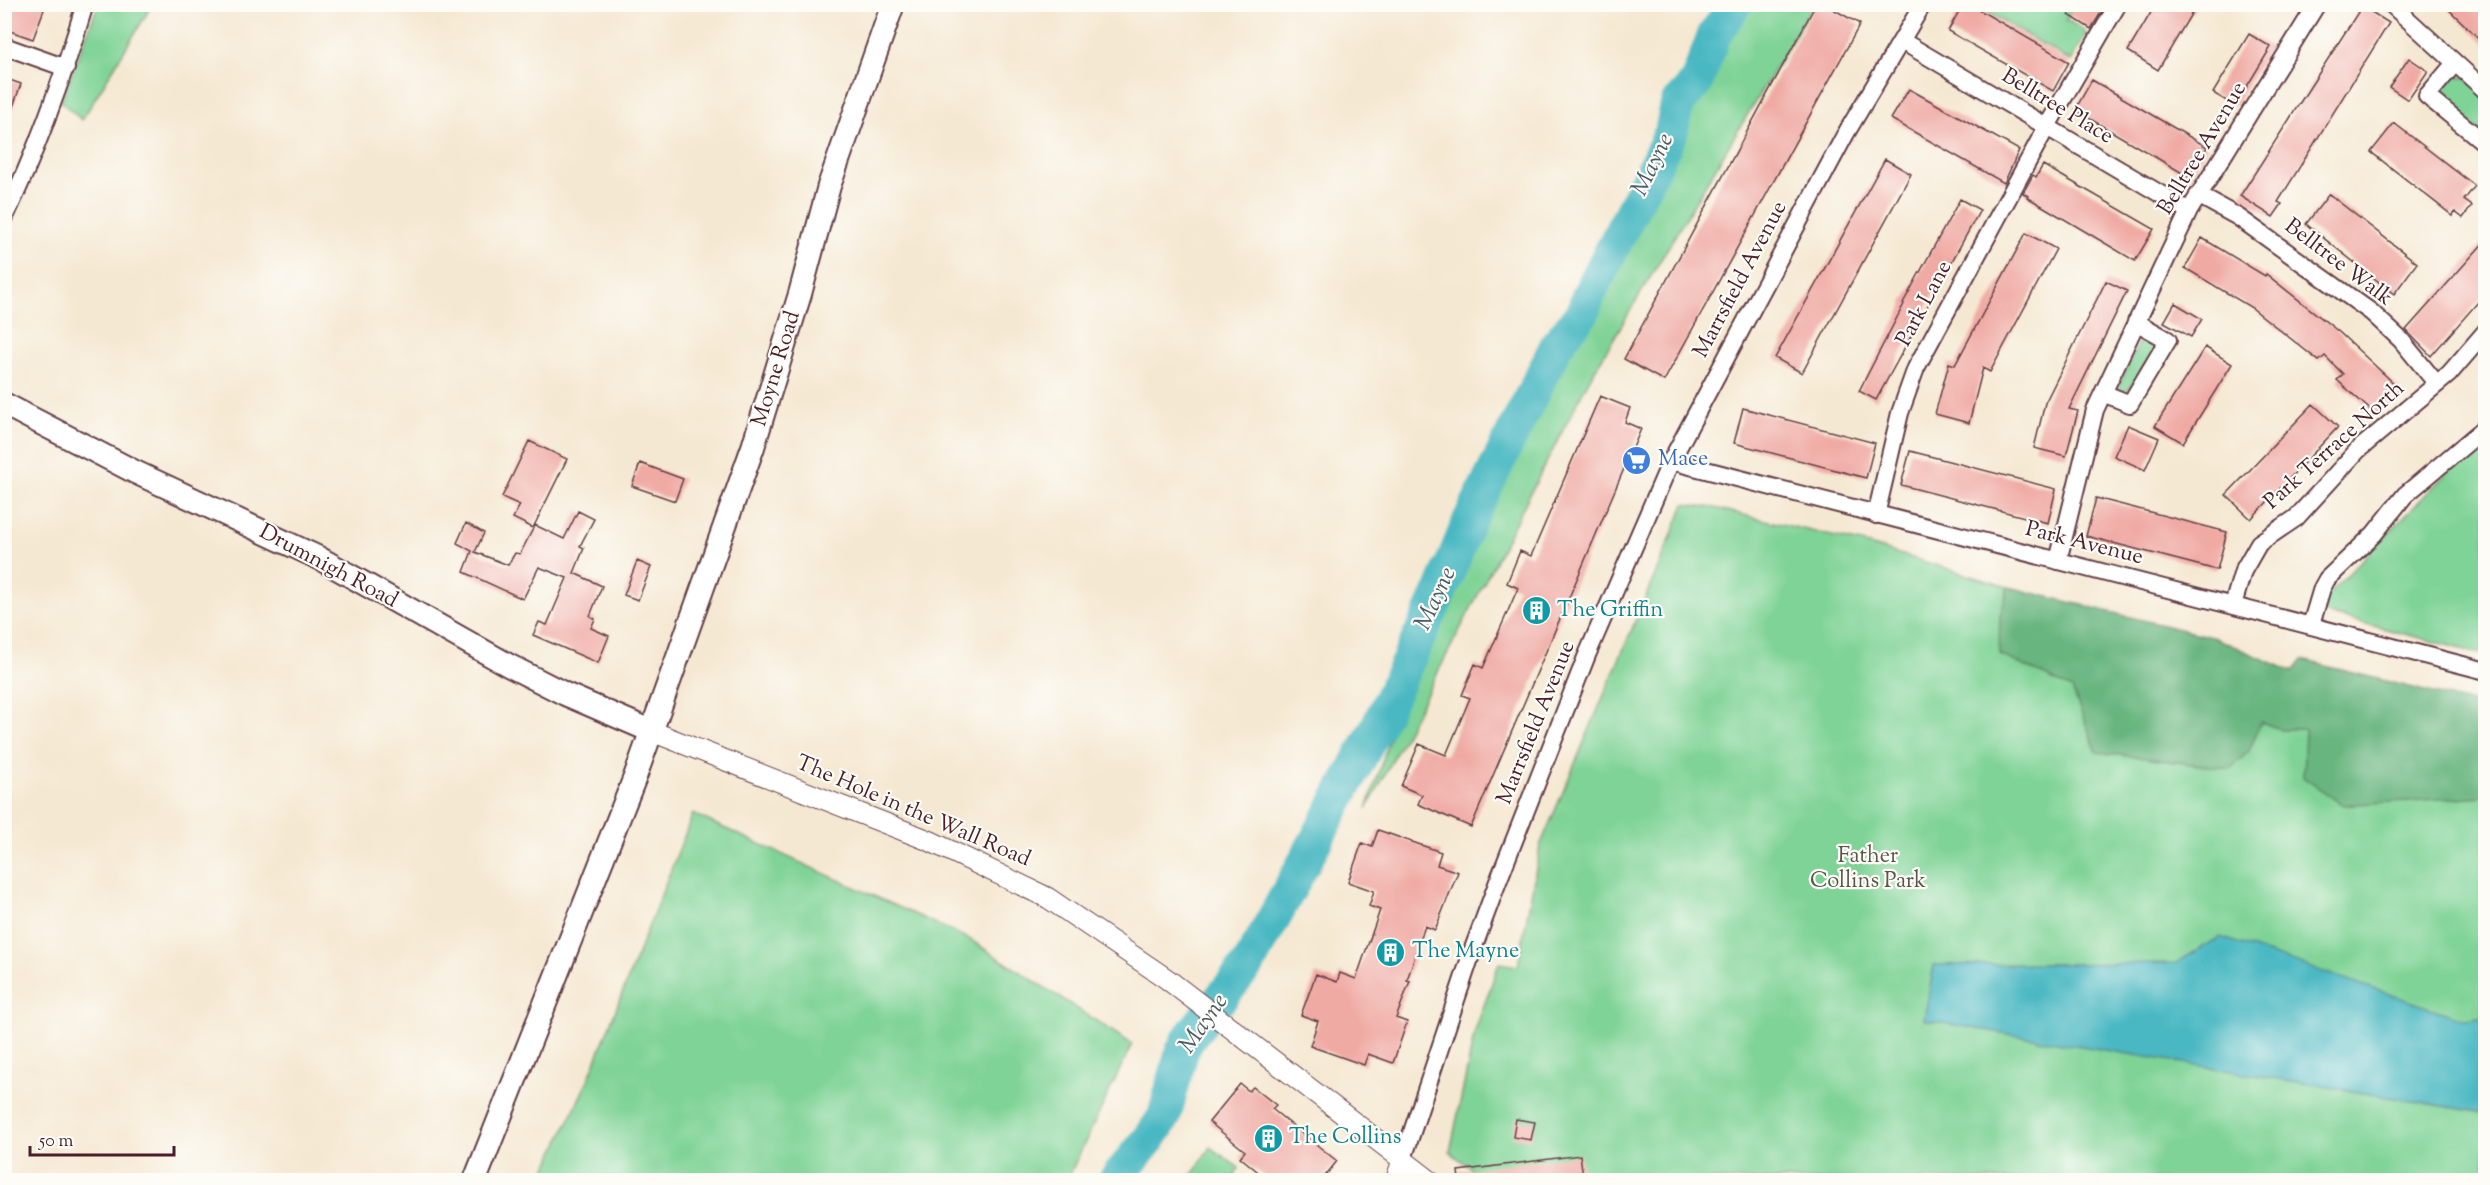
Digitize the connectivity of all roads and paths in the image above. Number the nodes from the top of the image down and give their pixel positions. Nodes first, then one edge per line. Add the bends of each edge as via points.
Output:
1 (85, 4) edge
2 (893, 4) edge
3 (1923, 4) edge
4 (2118, 4) edge
5 (2317, 4) edge
6 (2391, 4) edge
7 (1902, 40) junction
8 (4, 46) edge
9 (2455, 63) junction
10 (66, 68) junction
11 (2486, 92) edge
12 (2046, 128) junction
13 (2486, 144) edge
14 (2198, 195) junction
15 (2189, 211) junction
16 (4, 219) edge
17 (2136, 322) junction
18 (2486, 331) edge
19 (2437, 384) junction
20 (2103, 393) junction
21 (4, 404) edge
22 (2484, 433) edge
23 (1671, 461) junction
24 (1876, 515) junction
25 (2058, 561) junction
26 (2233, 605) junction
27 (2311, 625) junction
28 (2486, 671) edge
29 (651, 731) junction
30 (1403, 1159) junction
31 (475, 1180) edge
32 (1396, 1180) edge
33 (1429, 1180) edge

1 - 10 street
2 - 29 main road, Moyne Road via 829,186 753,447
3 - 7 street, Marrsfield Avenue
4 - 12 street, Park Lane
5 - 14 street, Belltree Avenue
6 - 9 street
7 - 12 street, Belltree Place
7 - 23 street, Marrsfield Avenue via 1845,135
8 - 10 street
9 - 11 street
9 - 13 street via 2427,96
10 - 16 street via 26,174
12 - 15 street, Belltree Place
12 - 24 street, Park Lane via 1916,368 1900,413
14 - 15 street, Belltree Avenue
14 - 19 street, Belltree Walk via 2238,218 2371,312 2401,340
15 - 17 street, Belltree Avenue
17 - 20 street, Belltree Avenue
17 - 20 street via 2168,340 2130,404
18 - 19 street, Park Terrace North
19 - 26 street, Park Terrace North via 2358,450 2296,518 2259,543 2243,571
20 - 25 street, Belltree Avenue via 2095,410
21 - 29 main road, Drumnigh Road via 126,468 319,558 527,675
22 - 27 street via 2405,495 2356,554 2327,579
23 - 24 street, Park Avenue
23 - 30 street, Marrsfield Avenue via 1587,655 1497,884
24 - 25 street, Park Avenue
25 - 26 street, Park Avenue
26 - 27 street, Park Avenue
27 - 28 street, Park Avenue
29 - 30 street, The Hole in the Wall Road via 920,837 1048,898 1167,979
29 - 31 main road, Moyne Road
30 - 32 street
30 - 33 street, The Hole in the Wall Road

